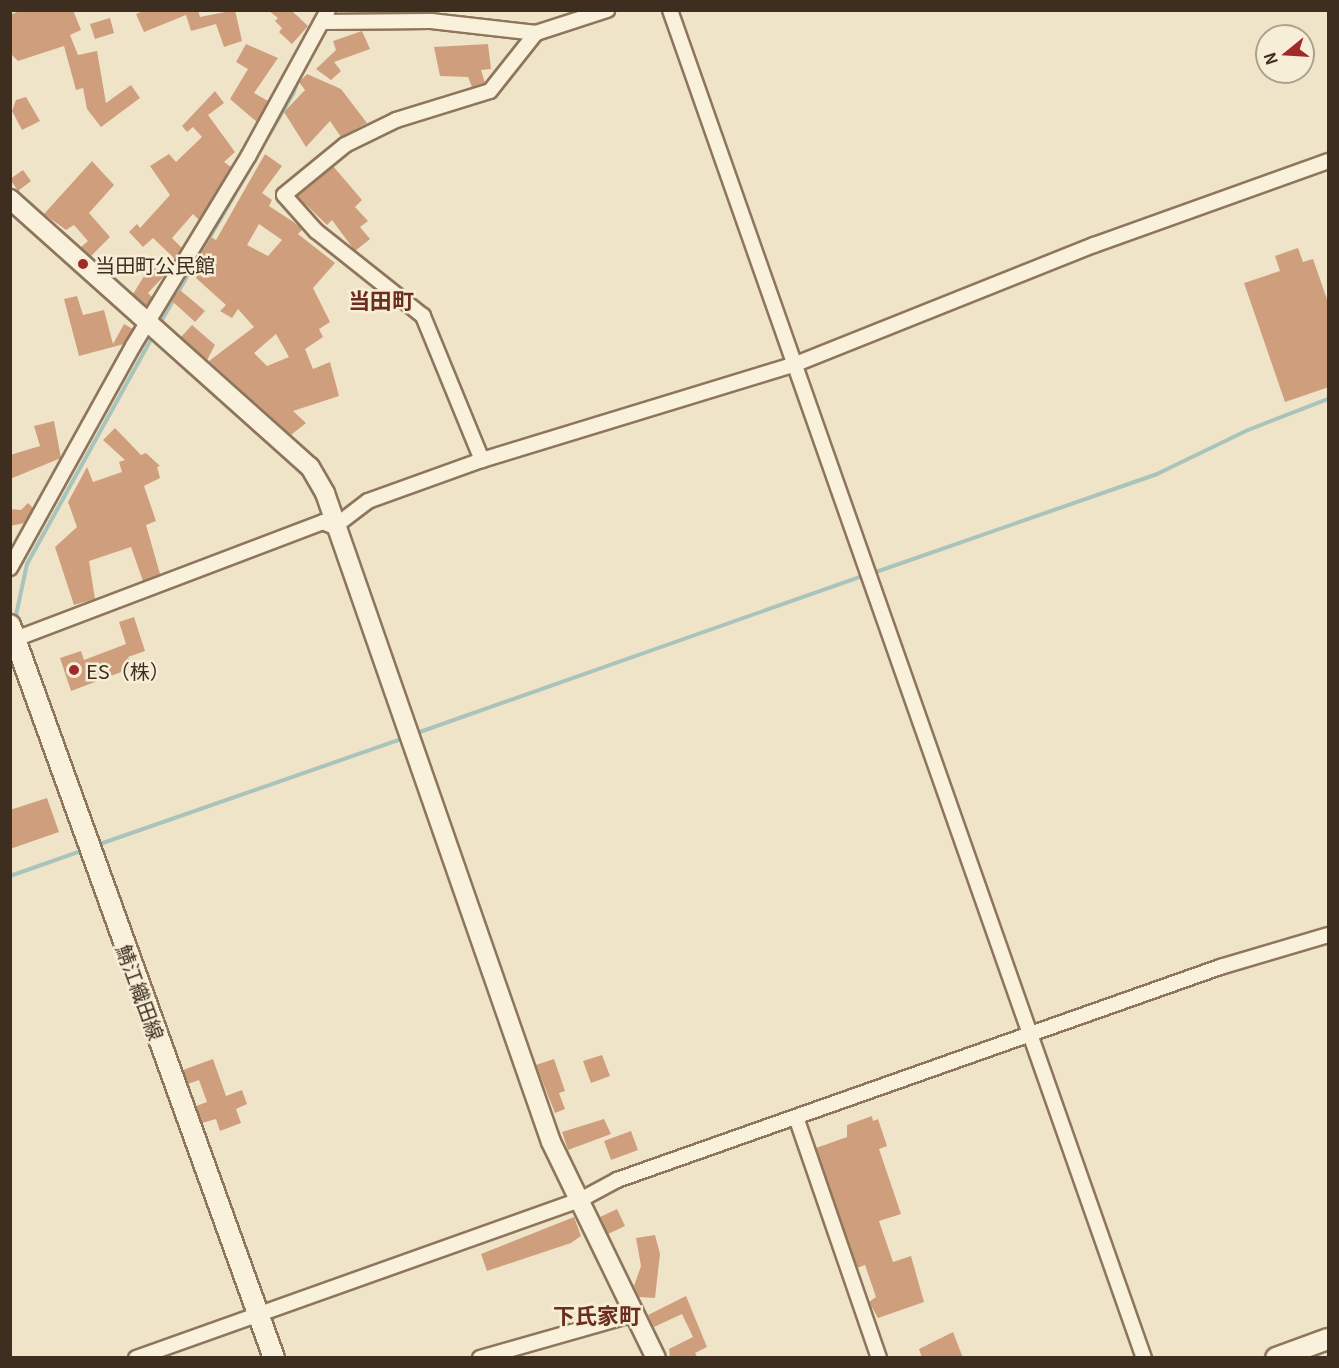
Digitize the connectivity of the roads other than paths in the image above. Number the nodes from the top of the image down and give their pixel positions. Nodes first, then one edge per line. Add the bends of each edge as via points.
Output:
1 (607, 10) edge
2 (670, 10) edge
3 (325, 16) edge
4 (536, 33) junction
5 (1329, 161) edge
6 (10, 199) edge
7 (148, 324) junction
8 (796, 364) junction
9 (482, 460) junction
10 (334, 527) junction
11 (10, 568) edge
12 (13, 636) edge
13 (1329, 935) edge
14 (1031, 1035) junction
15 (796, 1117) junction
16 (578, 1201) junction
17 (634, 1314) junction
18 (256, 1315) junction
19 (1329, 1339) edge
20 (136, 1358) edge
21 (274, 1358) edge
22 (480, 1358) edge
23 (656, 1358) edge
24 (879, 1358) edge
25 (1144, 1358) edge
26 (1276, 1358) edge

1 - 4 street
2 - 8 street
3 - 4 street via 431,21
3 - 7 street
4 - 9 street via 490,91 396,120 345,145 284,195 316,231 423,316
5 - 8 street via 1094,245
6 - 7 street
7 - 10 street via 310,467 325,493
7 - 11 street
8 - 9 street
8 - 14 street
9 - 10 street via 368,501
10 - 12 street via 323,522
10 - 16 street via 551,1142
12 - 18 main road, 鯖江織田線
13 - 14 street via 1220,968
14 - 15 street
14 - 25 street
15 - 16 street via 617,1180
15 - 24 street
16 - 17 street
16 - 18 street
17 - 22 street
17 - 23 street
18 - 20 street
18 - 21 main road, 鯖江織田線
19 - 26 main road

